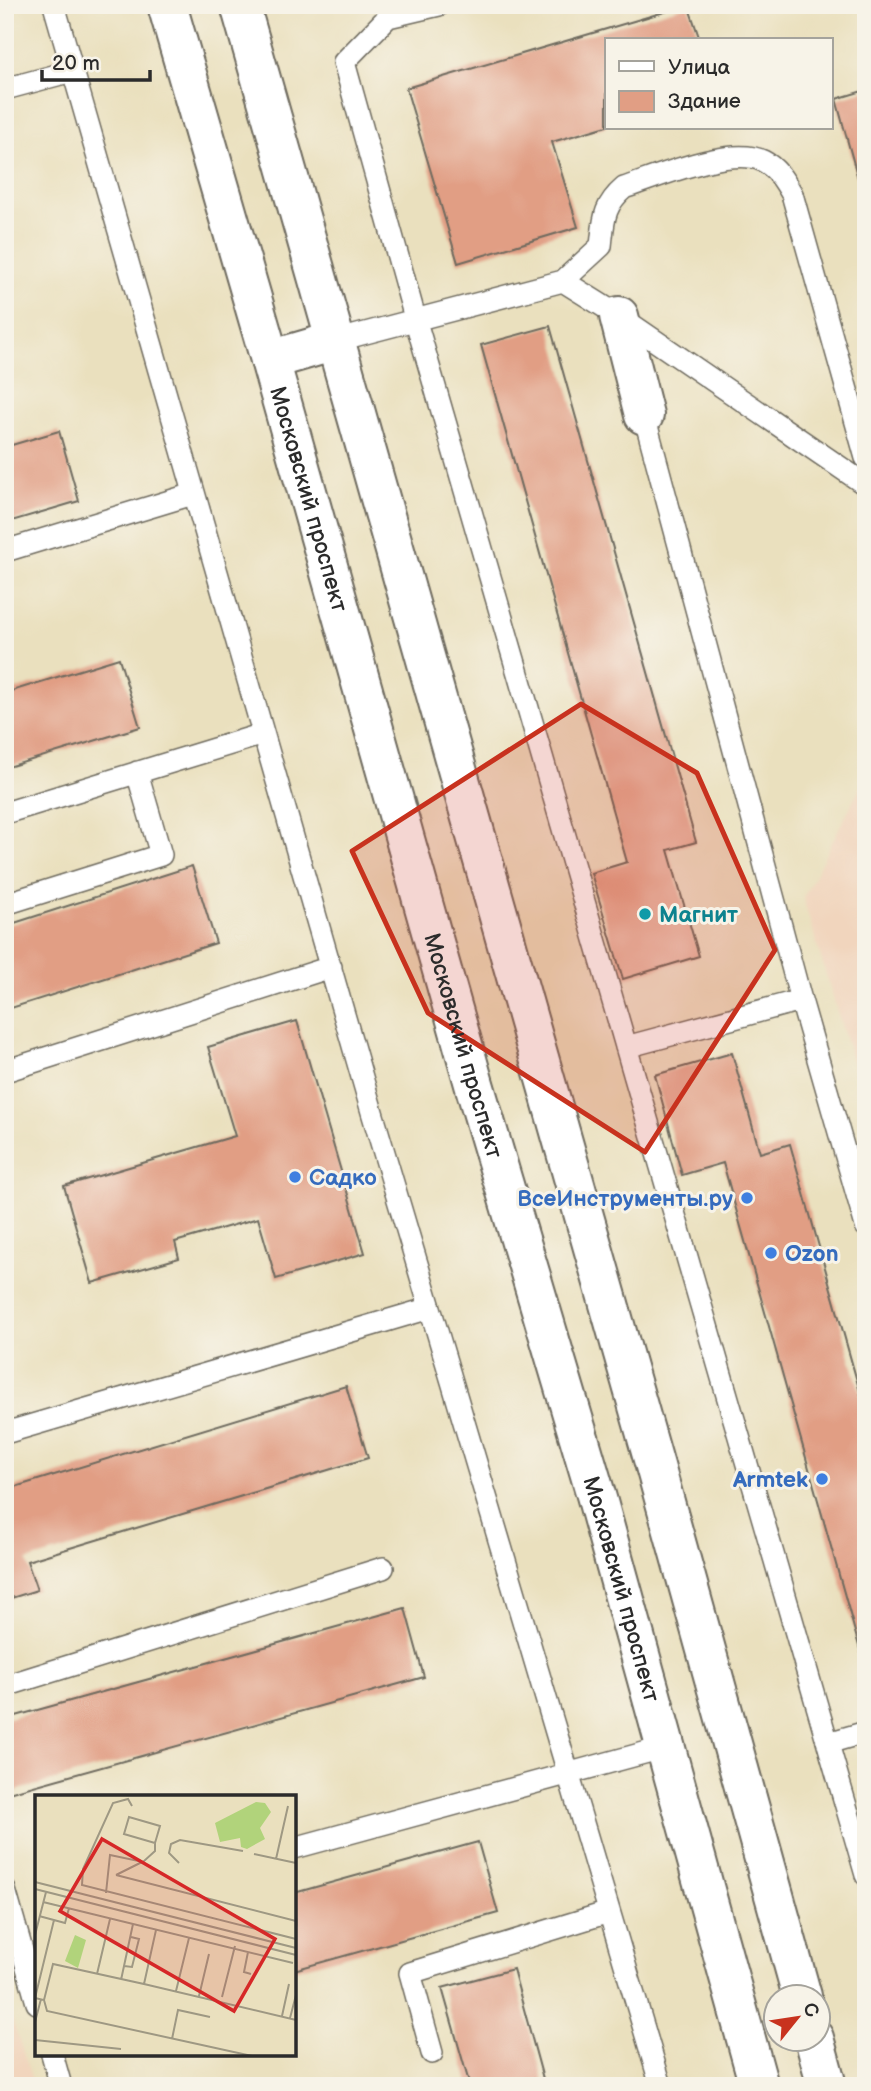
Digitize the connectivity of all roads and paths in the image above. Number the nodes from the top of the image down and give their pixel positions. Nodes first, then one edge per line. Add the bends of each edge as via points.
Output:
1 (54, 5) edge
2 (167, 5) edge
3 (240, 5) edge
4 (439, 5) edge
5 (72, 71) junction
6 (5, 89) edge
7 (563, 281) junction
8 (619, 316) junction
9 (415, 318) junction
10 (335, 341) junction
11 (270, 360) junction
12 (645, 415) joint
13 (866, 458) edge
14 (866, 485) edge
15 (193, 494) junction
16 (5, 551) edge
17 (263, 733) junction
18 (137, 772) junction
19 (5, 813) edge
20 (5, 904) edge
21 (331, 967) junction
22 (801, 1000) junction
23 (626, 1047) junction
24 (5, 1071) edge
25 (866, 1226) edge
26 (430, 1308) junction
27 (5, 1433) edge
28 (383, 1568) dead end
29 (5, 1686) edge
30 (866, 1732) edge
31 (828, 1743) junction
32 (666, 1747) junction
33 (568, 1773) junction
34 (296, 1847) edge
35 (866, 1875) edge
36 (5, 1890) edge
37 (610, 1912) junction
38 (798, 1982) edge
39 (35, 1996) edge
40 (818, 2052) edge
41 (432, 2053) dead end
42 (53, 2056) edge
43 (61, 2086) edge
44 (661, 2086) edge
45 (759, 2086) edge
46 (827, 2086) edge

1 - 5 lane
2 - 11 main road, Московский проспект
3 - 10 main road
4 - 9 lane via 388,18 344,62
5 - 6 lane
5 - 15 lane
7 - 8 lane
7 - 9 lane
7 - 13 lane via 601,246 606,209 624,188 730,156 762,160 780,175 792,194
8 - 12 main road
8 - 14 lane
9 - 10 lane
9 - 23 lane
10 - 11 main road
10 - 38 main road
11 - 32 main road, Московский проспект
12 - 22 lane
15 - 16 lane
15 - 17 lane
17 - 18 lane
17 - 21 lane
18 - 19 lane
18 - 20 lane via 161,855
21 - 24 lane
21 - 26 lane
22 - 23 lane
22 - 25 lane
23 - 31 lane
26 - 27 lane
26 - 33 lane
28 - 29 lane
30 - 31 lane
31 - 35 lane
32 - 33 lane
32 - 45 main road, Московский проспект
33 - 34 lane
33 - 37 lane
36 - 39 lane
37 - 41 lane via 410,1973
37 - 44 lane
40 - 46 main road
42 - 43 lane

